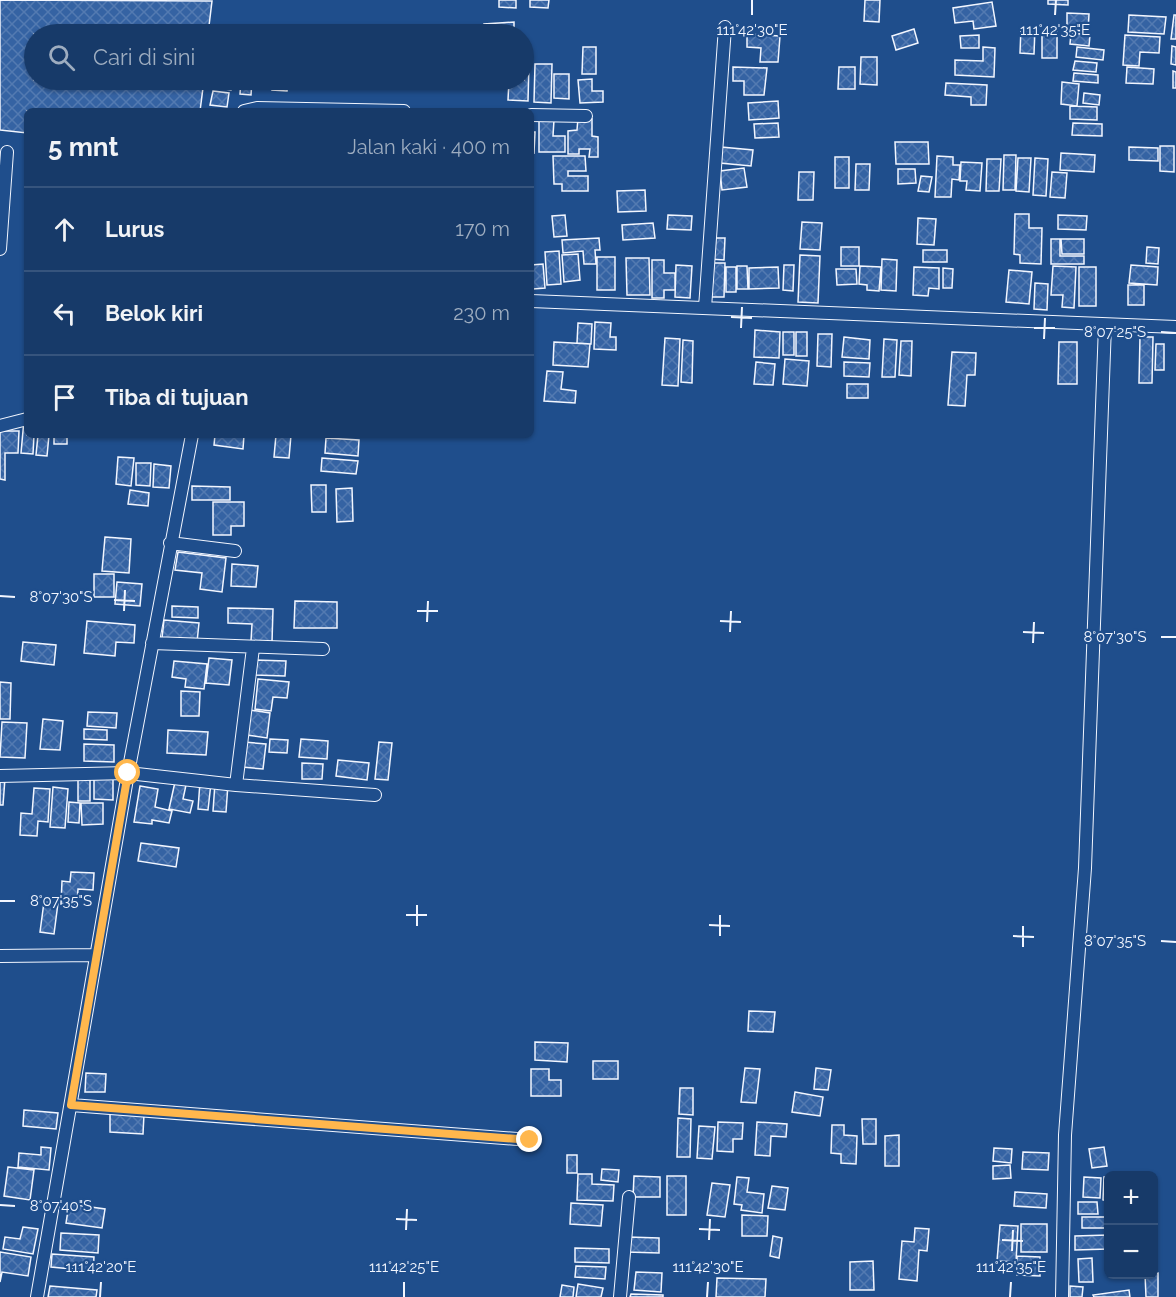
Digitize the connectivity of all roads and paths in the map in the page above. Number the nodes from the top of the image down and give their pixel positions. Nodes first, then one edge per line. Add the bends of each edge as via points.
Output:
1 (725, 27) dead end
2 (534, 115) edge
3 (586, 116) dead end
4 (7, 152) dead end
5 (0, 249) edge
6 (534, 301) edge
7 (705, 308) junction
8 (1105, 325) junction
9 (1176, 327) edge
10 (24, 419) edge
11 (0, 426) edge
12 (191, 438) edge
13 (170, 543) junction
14 (235, 551) dead end
15 (152, 643) junction
16 (253, 648) junction
17 (323, 649) dead end
18 (128, 773) junction
19 (0, 776) edge
20 (236, 785) junction
21 (375, 795) dead end
22 (0, 956) edge
23 (96, 956) junction
24 (71, 1105) junction
25 (530, 1140) dead end
26 (629, 1197) dead end
27 (37, 1297) edge
28 (620, 1297) edge
29 (1062, 1297) edge

1 - 7 street
2 - 3 street
4 - 5 street
6 - 7 street
7 - 8 street
8 - 9 street
8 - 29 street via 1085,868 1065,1135
10 - 11 street
12 - 13 street
13 - 14 street
13 - 15 street
15 - 16 street
15 - 18 street
16 - 17 street
16 - 20 street
18 - 19 street
18 - 20 street
18 - 23 street
20 - 21 street
22 - 23 street
23 - 24 street
24 - 25 street
24 - 27 street
26 - 28 street

